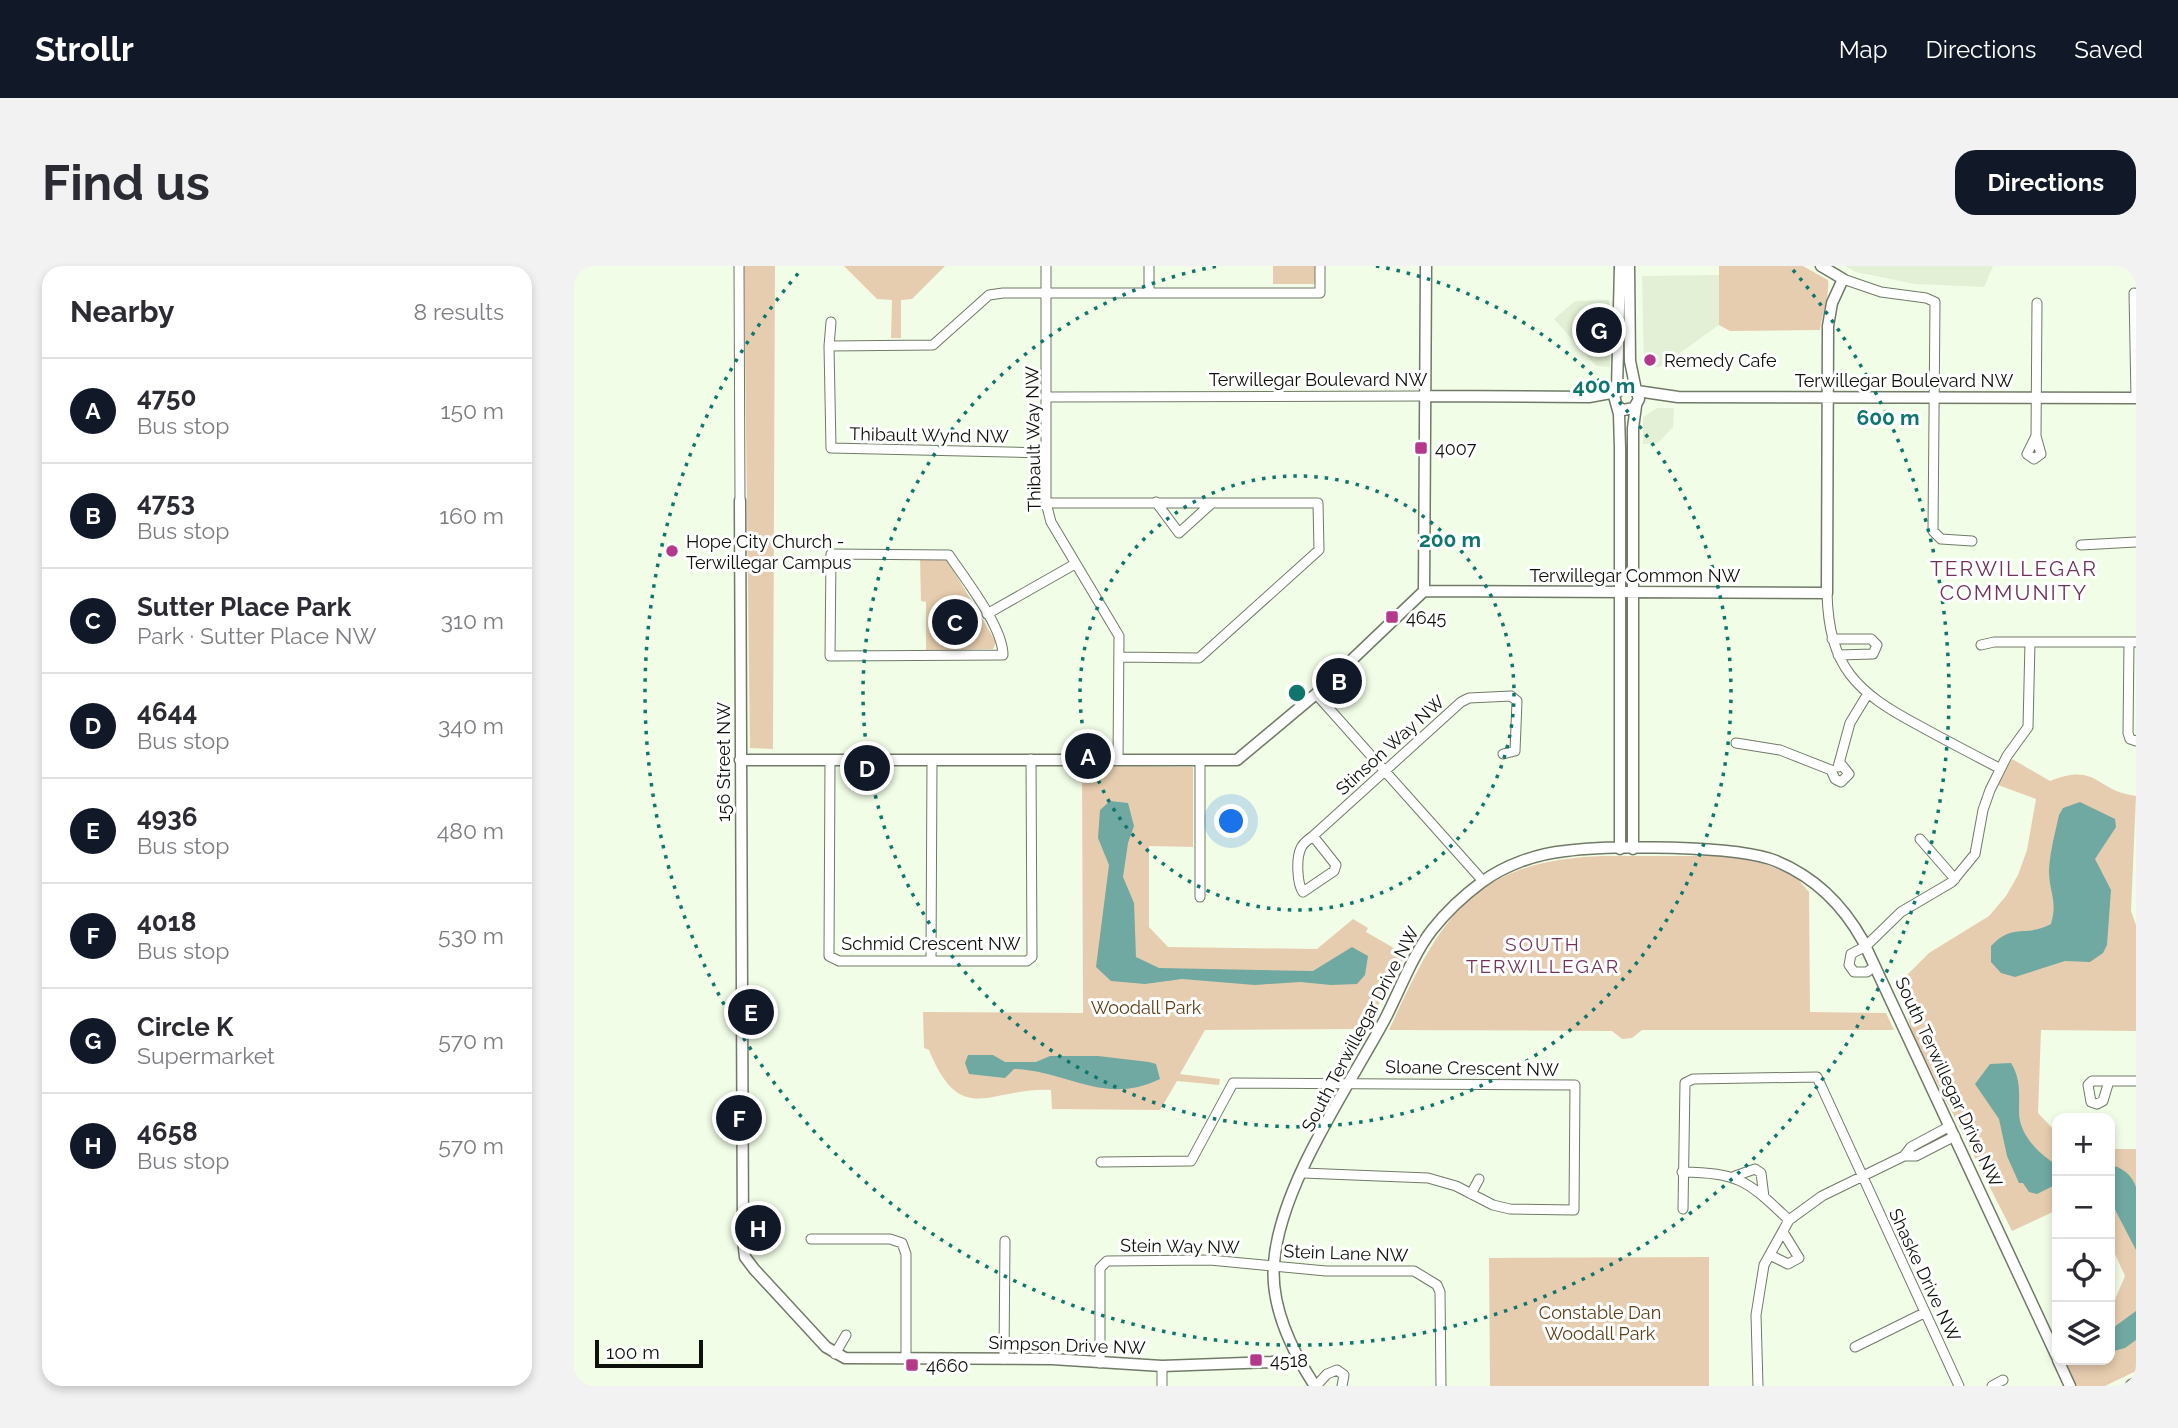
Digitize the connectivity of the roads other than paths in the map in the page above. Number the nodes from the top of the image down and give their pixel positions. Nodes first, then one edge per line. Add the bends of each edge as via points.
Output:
1 (739, 266) edge
2 (1045, 266) edge
3 (1149, 266) edge
4 (1320, 266) edge
5 (1426, 266) edge
6 (1620, 266) edge
7 (1629, 266) edge
8 (1821, 266) edge
9 (1843, 279) junction
10 (1045, 292) junction
11 (1149, 293) junction
12 (2134, 293) edge
13 (2037, 303) dead end
14 (831, 322) dead end
15 (829, 346) junction
16 (1637, 390) junction
17 (1617, 391) junction
18 (1425, 396) junction
19 (1047, 397) junction
20 (1589, 397) junction
21 (1671, 397) junction
22 (1936, 397) junction
23 (2036, 397) junction
24 (1826, 398) junction
25 (2136, 398) edge
26 (1616, 405) junction
27 (1637, 405) junction
28 (2036, 436) dead end
29 (1045, 453) junction
30 (740, 501) joint
31 (1156, 502) junction
32 (1046, 503) junction
33 (1212, 503) junction
34 (1972, 541) dead end
35 (2136, 542) edge
36 (2081, 545) dead end
37 (1075, 564) junction
38 (1424, 591) junction
39 (1620, 593) junction
40 (1634, 593) junction
41 (1827, 593) junction
42 (987, 614) junction
43 (1832, 639) junction
44 (2031, 642) junction
45 (2132, 642) edge
46 (1981, 645) dead end
47 (1838, 655) junction
48 (1120, 657) junction
49 (1316, 694) junction
50 (1867, 695) junction
51 (2136, 741) edge
52 (1736, 743) dead end
53 (1503, 754) dead end
54 (1031, 759) junction
55 (740, 760) junction
56 (830, 760) junction
57 (1118, 760) junction
58 (932, 761) junction
59 (1200, 761) junction
60 (1841, 764) junction
61 (1999, 768) junction
62 (1385, 770) junction
63 (1831, 770) junction
64 (1312, 836) junction
65 (1920, 839) dead end
66 (1620, 849) junction
67 (1633, 849) junction
68 (1955, 879) junction
69 (1483, 881) junction
70 (1200, 897) dead end
71 (1866, 946) junction
72 (931, 960) junction
73 (1875, 966) junction
74 (2109, 1081) dead end
75 (2136, 1081) edge
76 (1347, 1083) junction
77 (1953, 1131) junction
78 (1101, 1162) dead end
79 (1682, 1172) junction
80 (1303, 1173) junction
81 (1735, 1176) junction
82 (1863, 1176) junction
83 (1479, 1179) dead end
84 (1471, 1194) junction
85 (1764, 1197) junction
86 (1683, 1209) dead end
87 (1789, 1220) junction
88 (1783, 1232) junction
89 (811, 1239) dead end
90 (1005, 1241) dead end
91 (1770, 1255) junction
92 (1274, 1265) junction
93 (1924, 1313) junction
94 (846, 1335) dead end
95 (2052, 1346) edge
96 (1855, 1347) dead end
97 (835, 1354) junction
98 (906, 1359) junction
99 (1003, 1359) junction
100 (1298, 1361) junction
101 (1100, 1363) junction
102 (2061, 1365) edge
103 (1162, 1366) junction
104 (2003, 1380) dead end
105 (1162, 1386) edge
106 (1316, 1386) edge
107 (1342, 1386) edge
108 (1441, 1386) edge
109 (1758, 1386) edge
110 (1959, 1386) edge
111 (1992, 1386) edge
112 (2070, 1386) edge

1 - 30 street, 156 Street NW
2 - 10 street, Thibault Way NW
3 - 11 street
4 - 11 street via 1320,293
5 - 18 street
6 - 17 street
7 - 16 street via 1630,361
8 - 9 street
9 - 22 street via 1935,302
9 - 24 street via 1829,318
10 - 11 street
10 - 15 street via 989,295 929,346
10 - 19 street, Thibault Way NW
12 - 25 street
13 - 23 street
14 - 15 street, Thibault Wynd NW
15 - 29 street, Thibault Wynd NW via 831,449
16 - 17 street via 1627,385
16 - 21 street, Terwillegar Boulevard NW
16 - 27 street
17 - 20 street, Terwillegar Boulevard NW
17 - 26 street
18 - 19 street, Terwillegar Boulevard NW
18 - 20 street, Terwillegar Boulevard NW
18 - 38 street
19 - 29 street, Thibault Way NW
20 - 26 street, Terwillegar Boulevard NW
21 - 24 street, Terwillegar Boulevard NW
21 - 27 street, Terwillegar Boulevard NW
22 - 23 street, Terwillegar Boulevard NW
22 - 24 street, Terwillegar Boulevard NW
22 - 34 street via 1933,531 1941,539
23 - 25 street, Terwillegar Boulevard NW
23 - 28 street
24 - 41 street
26 - 27 street via 1627,410
26 - 39 street
27 - 40 street via 1633,428
29 - 32 street, Thibault Way NW
30 - 55 street, 156 Street NW
31 - 32 street
31 - 33 street
31 - 33 street via 1179,533
32 - 37 street, Thibault Way NW via 1051,523
33 - 48 street via 1318,503 1319,550 1199,658
35 - 36 street
37 - 42 street
37 - 48 street, Thibault Way NW via 1119,636
38 - 39 street, Terwillegar Common NW
38 - 49 street
39 - 40 street, Terwillegar Common NW
39 - 66 street
40 - 41 street, Terwillegar Common NW
40 - 67 street
41 - 43 street
42 - 42 street via 1003,655 830,656 831,554 949,555
43 - 47 street
43 - 47 street via 1871,639 1877,645 1872,654
44 - 45 street
44 - 46 street
44 - 61 street via 2028,727
45 - 51 street via 2128,733
47 - 50 street
48 - 57 street, Thibault Way NW
49 - 59 street via 1242,758
49 - 62 street
50 - 60 street via 1850,723
50 - 61 street
52 - 63 street via 1780,750
53 - 62 street, Stinson Way NW via 1515,751 1517,701 1511,696 1469,698
54 - 57 street
54 - 58 street
54 - 72 street, Schmid Crescent NW via 1032,957 1027,961
55 - 56 street
55 - 97 street, 156 Street NW via 745,1257
56 - 58 street
56 - 72 street, Schmid Crescent NW via 829,956 839,961
57 - 59 street
58 - 72 street
59 - 70 street
60 - 63 street
60 - 63 street via 1848,771 1845,780 1835,779
61 - 68 street via 1983,810 1975,854
62 - 64 street, Stinson Way NW
62 - 69 street
64 - 64 street, Stinson Way NW via 1299,854 1303,892 1336,865
65 - 68 street
66 - 67 street, South Terwillegar Drive NW
66 - 69 street, South Terwillegar Drive NW via 1566,850 1507,867
67 - 71 street, South Terwillegar Drive NW via 1734,852 1774,860 1804,875 1831,897
68 - 71 street via 1901,912
69 - 76 street, South Terwillegar Drive NW via 1454,904 1430,932
71 - 73 street, South Terwillegar Drive NW
71 - 73 street via 1851,954 1851,969 1859,973
73 - 77 street, South Terwillegar Drive NW
74 - 75 street
76 - 78 street via 1233,1083 1191,1161
76 - 80 street, South Terwillegar Drive NW
76 - 84 street, Sloane Crescent NW via 1575,1085 1574,1210 1510,1209
77 - 82 street via 1911,1147 1904,1156
77 - 95 street, South Terwillegar Drive NW
79 - 81 street
79 - 82 street, Shaske Drive NW via 1682,1091 1688,1080 1817,1077
79 - 86 street
80 - 84 street, Sloane Crescent NW via 1428,1178
80 - 92 street, South Terwillegar Drive NW via 1288,1199
81 - 85 street
81 - 85 street via 1755,1169 1760,1173
82 - 87 street via 1822,1196
82 - 93 street, Shaske Drive NW
83 - 84 street
85 - 87 street
87 - 88 street
88 - 91 street
88 - 91 street via 1799,1258 1788,1264
89 - 98 street via 902,1243 906,1254
90 - 99 street
91 - 109 street via 1764,1265 1756,1315
92 - 100 street, South Terwillegar Drive NW via 1287,1339
92 - 101 street, Stein Way NW via 1210,1260 1102,1264
92 - 108 street, Stein Lane NW via 1420,1273 1437,1285
93 - 96 street
93 - 110 street, Shaske Drive NW
94 - 97 street
97 - 98 street, Simpson Drive NW via 851,1359
98 - 99 street, Simpson Drive NW
99 - 101 street, Simpson Drive NW
100 - 103 street, Simpson Drive NW
100 - 106 street, South Terwillegar Drive NW
101 - 103 street, Simpson Drive NW
102 - 112 street, South Terwillegar Drive NW
103 - 105 street
104 - 111 street
106 - 107 street, South Terwillegar Drive NW via 1337,1370 1344,1375

